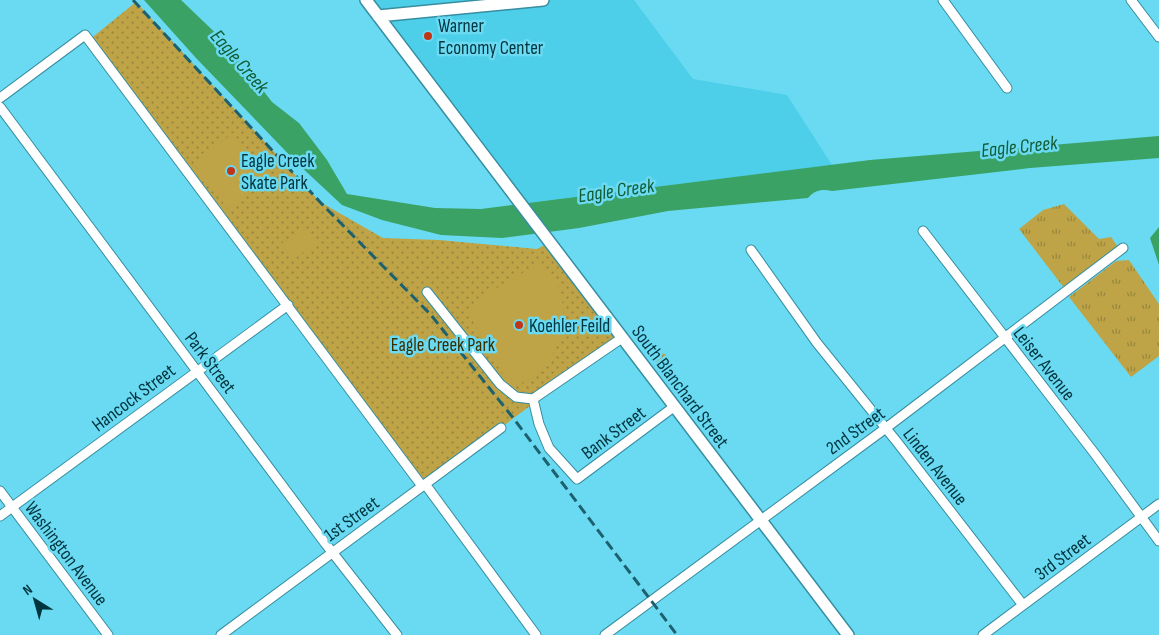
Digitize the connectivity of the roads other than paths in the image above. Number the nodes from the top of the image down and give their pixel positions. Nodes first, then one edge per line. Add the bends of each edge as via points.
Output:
1 (366, 0) edge
2 (543, 0) edge
3 (943, 0) edge
4 (1132, 0) edge
5 (378, 16) junction
6 (1159, 37) edge
7 (1008, 88) dead end
8 (0, 98) edge
9 (0, 107) edge
10 (923, 231) dead end
11 (1123, 248) dead end
12 (751, 250) dead end
13 (427, 292) dead end
14 (288, 305) junction
15 (622, 338) junction
16 (1004, 338) junction
17 (196, 370) junction
18 (533, 399) junction
19 (675, 406) junction
20 (501, 428) dead end
21 (886, 428) junction
22 (423, 485) junction
23 (0, 491) edge
24 (1159, 504) edge
25 (12, 507) junction
26 (0, 516) edge
27 (1142, 517) junction
28 (761, 519) junction
29 (1159, 541) edge
30 (334, 551) junction
31 (1024, 605) junction
32 (108, 635) edge
33 (221, 635) edge
34 (397, 635) edge
35 (536, 635) edge
36 (605, 635) edge
37 (848, 635) edge
38 (983, 635) edge

1 - 5 street, South Blanchard Street
2 - 5 street
3 - 7 street
4 - 6 street
5 - 15 street, South Blanchard Street
8 - 14 street via 85,35
9 - 17 street, Park Street
10 - 16 street, Leiser Avenue
11 - 16 street, 2nd Street
12 - 21 street, Linden Avenue via 817,343
13 - 18 street via 500,384 516,397
14 - 17 street, Hancock Street
14 - 22 street
15 - 18 street
15 - 19 street, South Blanchard Street
16 - 21 street, 2nd Street
16 - 27 street, Leiser Avenue
17 - 25 street, Hancock Street
17 - 30 street, Park Street
18 - 19 street, Bank Street via 549,448 577,479
19 - 28 street, South Blanchard Street
20 - 22 street, 1st Street
21 - 28 street, 2nd Street
21 - 31 street, Linden Avenue
22 - 30 street, 1st Street
22 - 35 street
23 - 25 street, Washington Avenue
24 - 27 street, 3rd Street
25 - 26 street, Hancock Street
25 - 32 street, Washington Avenue
27 - 29 street, Leiser Avenue
27 - 31 street, 3rd Street
28 - 36 street, 2nd Street
28 - 37 street, South Blanchard Street
30 - 33 street, 1st Street
30 - 34 street, Park Street
31 - 38 street, 3rd Street

